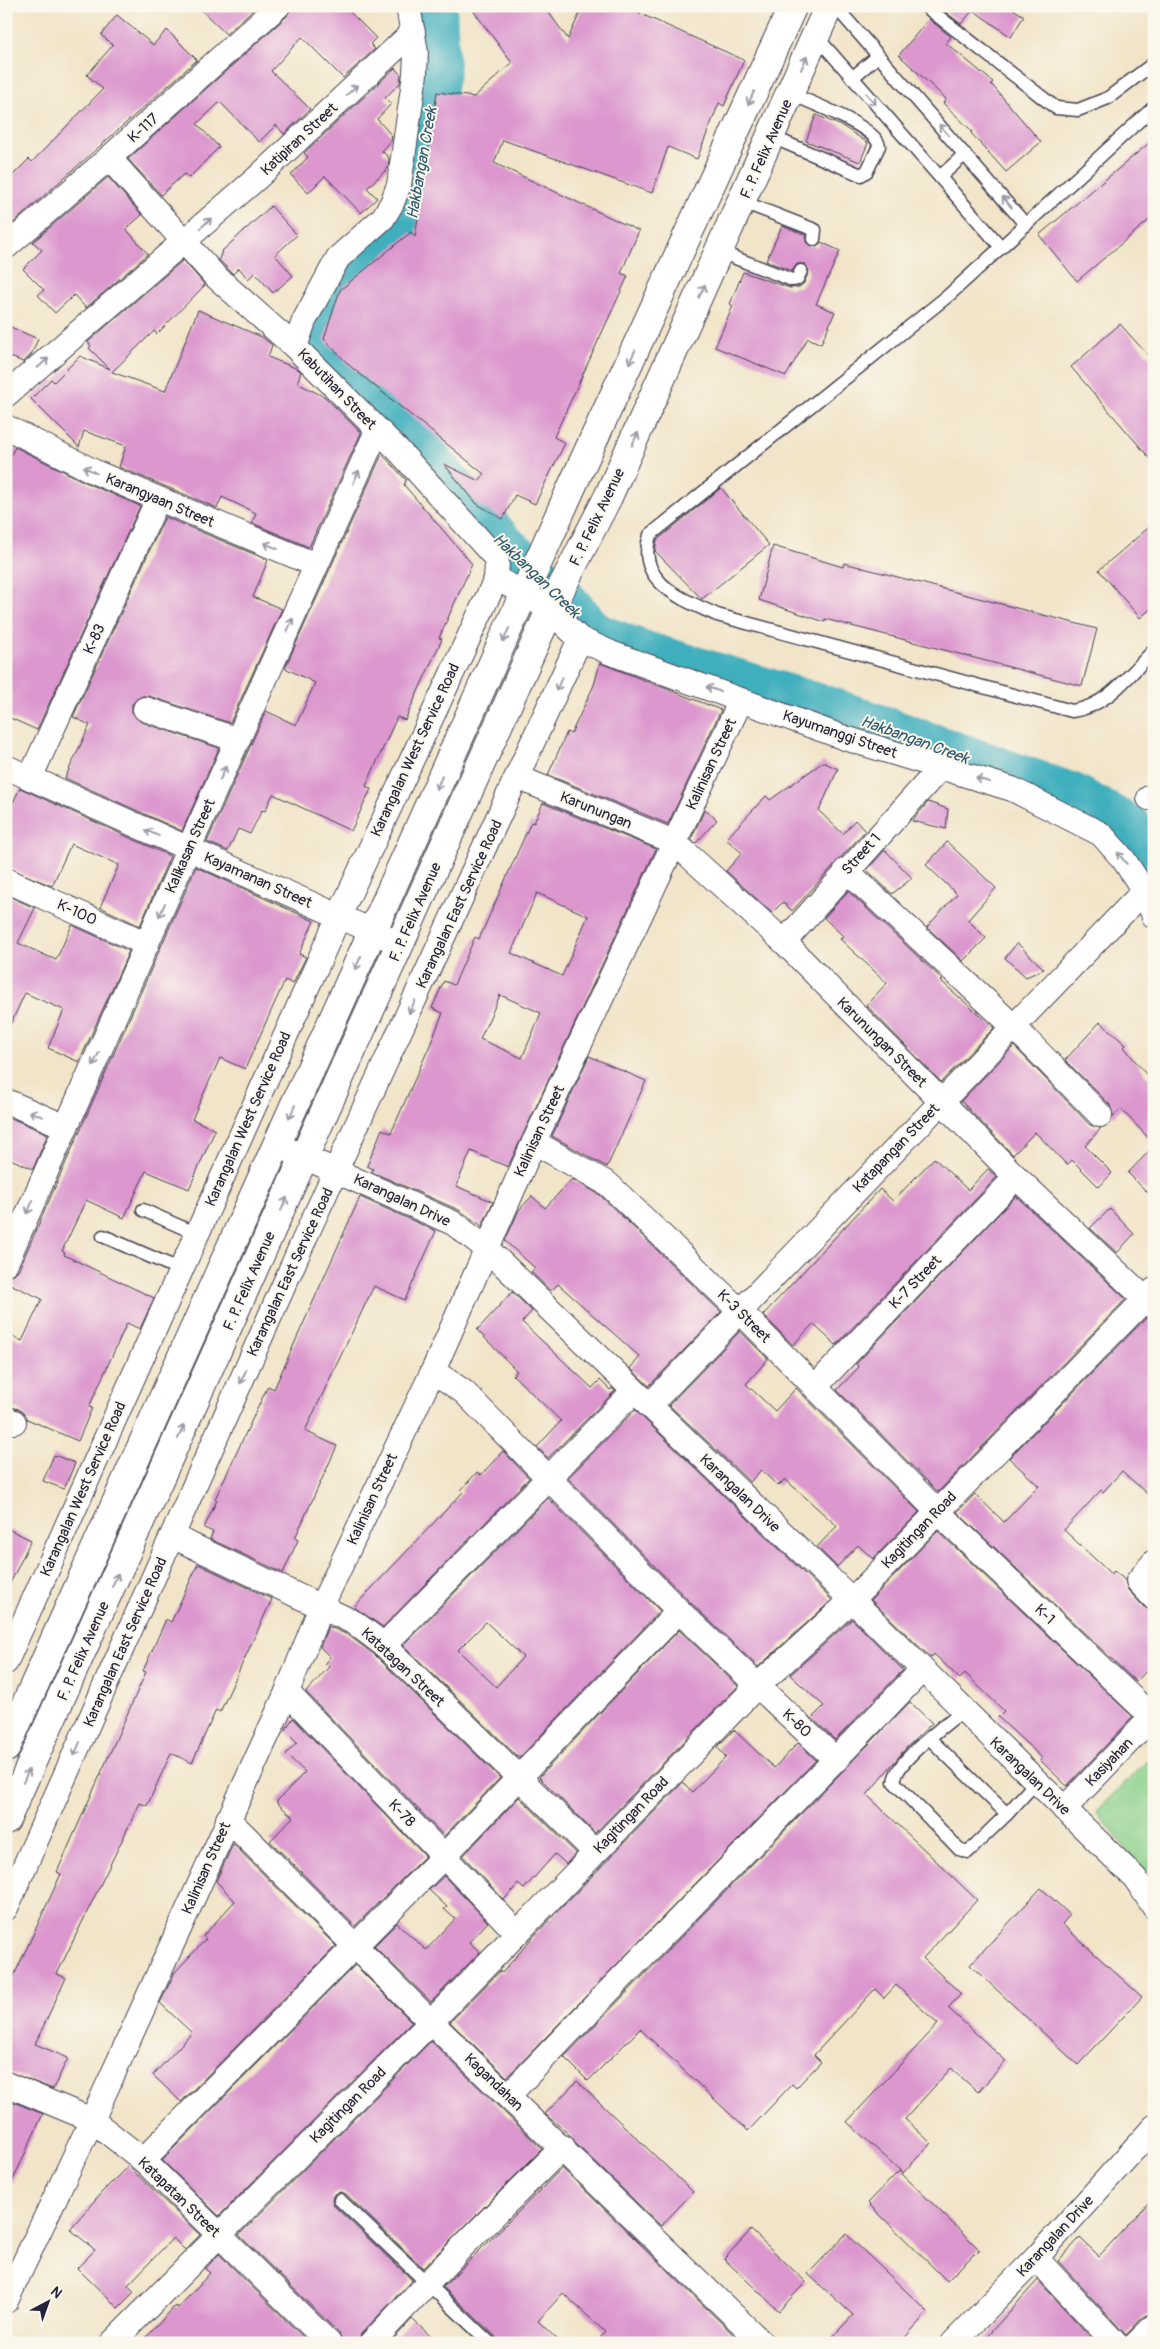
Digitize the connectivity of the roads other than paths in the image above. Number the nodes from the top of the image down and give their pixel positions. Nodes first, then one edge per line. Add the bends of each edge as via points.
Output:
1 (278, 6) edge
2 (408, 6) edge
3 (793, 6) edge
4 (829, 6) edge
5 (835, 6) edge
6 (925, 6) edge
7 (413, 32) junction
8 (816, 36) junction
9 (878, 56) junction
10 (1154, 63) edge
11 (852, 78) junction
12 (791, 94) junction
13 (1154, 107) edge
14 (772, 137) junction
15 (965, 154) junction
16 (110, 158) junction
17 (940, 177) junction
18 (743, 202) junction
19 (1026, 225) junction
20 (814, 239) dead end
21 (183, 243) junction
22 (6, 247) edge
23 (1001, 247) junction
24 (720, 252) junction
25 (801, 271) dead end
26 (643, 333) junction
27 (295, 347) junction
28 (676, 348) junction
29 (6, 395) edge
30 (6, 427) edge
31 (377, 431) junction
32 (574, 482) junction
33 (608, 497) junction
34 (158, 499) junction
35 (316, 565) junction
36 (496, 579) junction
37 (525, 592) junction
38 (550, 610) junction
39 (580, 639) junction
40 (1154, 650) edge
41 (741, 700) junction
42 (145, 709) dead end
43 (238, 740) junction
44 (6, 767) edge
45 (941, 767) junction
46 (30, 778) junction
47 (517, 778) junction
48 (674, 842) junction
49 (188, 850) junction
50 (846, 870) junction
51 (6, 880) edge
52 (1144, 891) junction
53 (339, 916) junction
54 (1154, 916) edge
55 (373, 932) junction
56 (784, 942) junction
57 (147, 944) junction
58 (401, 944) junction
59 (1013, 1026) junction
60 (6, 1101) edge
61 (941, 1102) junction
62 (1100, 1115) dead end
63 (66, 1127) junction
64 (534, 1142) junction
65 (277, 1144) junction
66 (305, 1158) junction
67 (337, 1171) junction
68 (1016, 1177) junction
69 (143, 1210) dead end
70 (197, 1234) junction
71 (103, 1236) dead end
72 (486, 1248) junction
73 (6, 1263) edge
74 (181, 1270) junction
75 (1151, 1299) edge
76 (739, 1310) junction
77 (433, 1371) junction
78 (815, 1387) junction
79 (642, 1398) junction
80 (550, 1479) junction
81 (937, 1511) junction
82 (172, 1536) junction
83 (1154, 1562) edge
84 (1146, 1590) edge
85 (852, 1600) junction
86 (321, 1607) junction
87 (679, 1611) junction
88 (384, 1645) junction
89 (6, 1662) edge
90 (922, 1670) junction
91 (757, 1686) junction
92 (287, 1692) junction
93 (963, 1710) junction
94 (1153, 1716) edge
95 (928, 1738) junction
96 (6, 1748) edge
97 (836, 1760) junction
98 (519, 1778) junction
99 (1036, 1782) junction
100 (1064, 1809) junction
101 (1007, 1814) junction
102 (228, 1819) junction
103 (6, 1820) edge
104 (595, 1852) junction
105 (444, 1856) junction
106 (1154, 1907) edge
107 (6, 1908) edge
108 (518, 1933) junction
109 (355, 1947) junction
110 (431, 2022) junction
111 (6, 2084) edge
112 (508, 2096) junction
113 (92, 2120) junction
114 (1154, 2127) edge
115 (562, 2147) junction
116 (143, 2160) junction
117 (340, 2200) dead end
118 (219, 2235) junction
119 (1036, 2258) junction
120 (427, 2284) junction
121 (6, 2300) edge
122 (1154, 2326) edge
123 (112, 2343) edge
124 (329, 2343) edge
125 (371, 2343) edge
126 (490, 2343) edge
127 (762, 2343) edge
128 (953, 2343) edge
129 (1116, 2343) edge
130 (1137, 2343) edge

1 - 16 street, K-117
2 - 7 street, Kabutihan Street
3 -> 26 main road, F. P. Felix Avenue
4 - 8 main road, F. P. Felix Avenue
5 - 9 lane
6 - 10 lane via 1056,108 1078,110 1108,98
21 -> 7 street, Katipiran Street
7 - 27 street, Kabutihan Street via 415,74 399,185 392,203 372,230 338,258 304,321
8 - 11 lane
12 -> 8 main road, F. P. Felix Avenue
9 - 11 lane
15 -> 9 lane
11 -> 17 lane
12 - 14 main road, F. P. Felix Avenue
12 - 14 lane via 860,125 876,137 879,146 867,170 860,175
13 - 19 lane
14 - 18 main road, F. P. Felix Avenue
15 - 17 lane
19 -> 15 lane
16 - 21 street
16 - 22 street, K-117
17 - 23 lane
18 - 20 lane via 815,230
18 - 24 main road, F. P. Felix Avenue
19 - 23 lane
21 - 27 street via 239,299
29 -> 21 street, Katipiran Street
23 - 40 lane via 949,295 650,536 646,562 652,575 681,598 717,615 1072,711 1086,709 1108,697
24 - 25 lane via 792,280 797,280
28 -> 24 main road, F. P. Felix Avenue
26 - 28 main road
26 -> 32 main road, F. P. Felix Avenue
27 - 31 street, Kabutihan Street
33 -> 28 main road, F. P. Felix Avenue
34 -> 30 street, Karangyaan Street via 97,473
35 -> 31 street, Kalikasan Street
31 - 36 street, Kabutihan Street via 494,556
32 - 33 main road
32 - 37 main road, F. P. Felix Avenue
33 - 38 main road, F. P. Felix Avenue
35 -> 34 street, Karangyaan Street
34 - 46 street, K-83
43 -> 35 street, Kalikasan Street
36 - 37 street
36 - 53 street, Karangalan West Service Road
37 - 38 street
37 -> 55 main road, F. P. Felix Avenue
38 - 39 street, Kayumanggi Street
38 - 58 main road, F. P. Felix Avenue
41 -> 39 street, Kayumanggi Street via 611,654
39 -> 47 street, Karangalan East Service Road
41 - 45 street, Kayumanggi Street via 845,738
41 - 48 street, Kalinisan Street
42 - 43 street
49 -> 43 street, Kalikasan Street
44 - 46 street, Kayamanan Street
45 - 50 street, Street 1
52 -> 45 street, Kayumanggi Street via 1124,860 1101,834 1012,789
49 -> 46 street, Kayamanan Street
47 - 48 street, Karunungan
47 -> 67 street, Karangalan East Service Road
48 - 56 street, Karunungan Street
48 - 64 street, Kalinisan Street
49 - 53 street, Kayamanan Street
49 -> 57 street, Kalikasan Street
50 - 56 street, Street 1
50 - 59 street
51 - 57 street, K-100
52 - 54 street, Kayumanggi Street
52 - 59 street, Katapangan Street
53 - 55 street, Kayamanan Street
53 - 70 street, Karangalan West Service Road
55 - 58 street, Kayamanan Street
55 -> 65 main road, F. P. Felix Avenue
56 - 61 street, Karunungan Street
57 -> 63 street, Kalikasan Street
58 - 66 main road, F. P. Felix Avenue
59 - 61 street, Katapangan Street
59 - 62 street
63 -> 60 street
61 - 68 street, Karunungan Street
61 - 76 street, Katapangan Street
63 -> 73 street, Kalikasan Street
64 - 72 street, Kalinisan Street
64 - 76 street, K-3 Street via 608,1184
65 - 66 street, Karangalan Drive
65 - 96 main road, F. P. Felix Avenue
66 - 67 street, Karangalan Drive
103 -> 66 main road, F. P. Felix Avenue
67 - 72 street, Karangalan Drive via 453,1223
67 -> 82 street, Karangalan East Service Road
68 - 75 street, Karunungan Street
68 - 78 street, K-7 Street
69 - 70 lane
70 - 74 street, Karangalan West Service Road
71 - 74 lane
72 - 77 street, Kalinisan Street
72 - 79 street, Karangalan Drive
74 - 89 street, Karangalan West Service Road
75 - 81 street, Kagitingan Road
76 - 78 street, K-3 Street
76 - 79 street, Katapangan Street
77 - 80 street, K-80 via 464,1392
77 - 86 street, Kalinisan Street
78 - 81 street, K-3 Street
79 - 80 street, Katapangan Street
79 - 85 street, Karangalan Drive
80 - 87 street, K-80
80 - 88 street, Katapangan Street
81 - 85 street, Kagitingan Road
81 - 94 street, K-1
82 - 86 street, Katatagan Street
82 -> 107 street, Karangalan East Service Road
83 - 84 street
85 - 90 street, Karangalan Drive
85 - 91 street, Kagitingan Road
86 - 88 street, Katatagan Street via 355,1623
86 - 92 street, Kalinisan Street
87 - 91 street, K-80
87 - 98 street
88 - 98 street, Katatagan Street
90 - 93 street, Karangalan Drive
90 - 97 street
91 - 97 street, K-80
91 - 104 street, Kagitingan Road
92 - 102 street, Kalinisan Street
92 - 105 street, K-78
93 - 95 lane
93 - 99 street, Karangalan Drive
94 - 100 street, Kasiyahan
95 - 101 lane
95 - 101 lane via 900,1768 894,1782 959,1850 968,1852
97 - 112 street via 634,1963
98 - 104 street, Katatagan Street
98 - 105 street
99 - 100 street, Karangalan Drive
99 - 101 lane
100 - 106 street, Karangalan Drive via 1135,1878
102 - 109 street, Kagandahan
102 - 113 street, Kalinisan Street
104 - 108 street, Kagitingan Road
105 - 108 street, K-78
105 - 109 street
108 - 110 street, Kagitingan Road
109 - 110 street, Kagandahan
109 - 116 street
110 - 112 street, Kagandahan
110 - 118 street, Kagitingan Road
111 - 113 street, Katapatan Street
112 - 115 street, Kagandahan
113 - 116 street, Katapatan Street
113 - 121 street, Kalinisan Street
114 - 119 street, Karangalan Drive
115 - 120 street
115 - 127 street, Kagandahan
116 - 118 street, Katapatan Street
117 - 120 lane
118 - 123 street, Kagitingan Road
118 - 124 street, Katapatan Street
119 - 128 street, Karangalan Drive
119 - 129 street
120 - 125 street
120 - 126 lane
122 - 130 street

